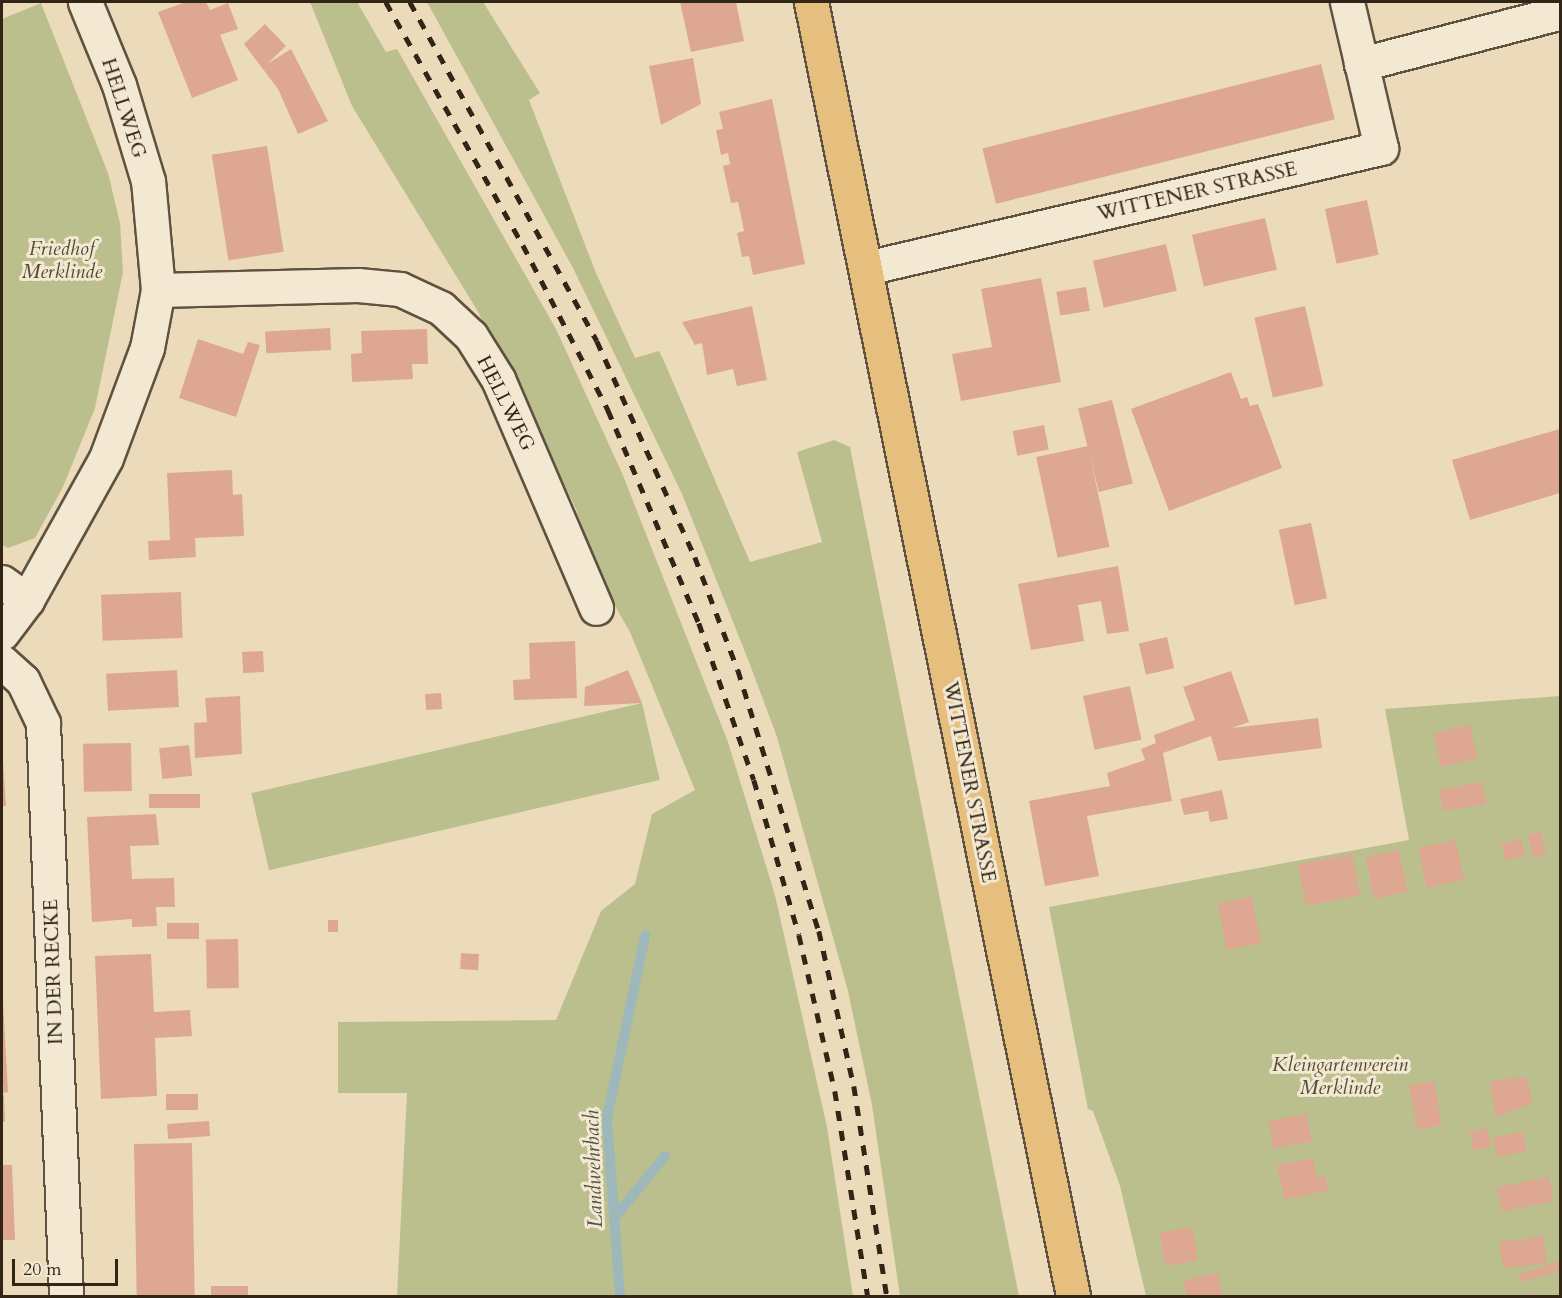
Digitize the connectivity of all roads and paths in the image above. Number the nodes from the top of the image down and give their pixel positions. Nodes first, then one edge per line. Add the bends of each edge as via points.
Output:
1 (85, 2) edge
2 (811, 2) edge
3 (1347, 2) edge
4 (1558, 14) dead end
5 (1362, 64) junction
6 (866, 268) junction
7 (158, 290) junction
8 (14, 591) edge
9 (596, 608) dead end
10 (2, 633) edge
11 (2, 662) edge
12 (66, 1296) edge
13 (1073, 1296) edge

1 - 7 street, HELLWEG via 119,85 148,181
2 - 6 main road, WITTENER STRASSE
3 - 5 street, WITTENER STRASSE
4 - 5 street
5 - 6 street, WITTENER STRASSE via 1381,148
6 - 13 main road, WITTENER STRASSE
7 - 8 street, HELLWEG via 147,348 106,458
7 - 9 street, HELLWEG via 358,285 400,289 441,308 471,336 498,379
8 - 10 street, HELLWEG
11 - 12 street, IN DER RECKE via 23,681 43,723

